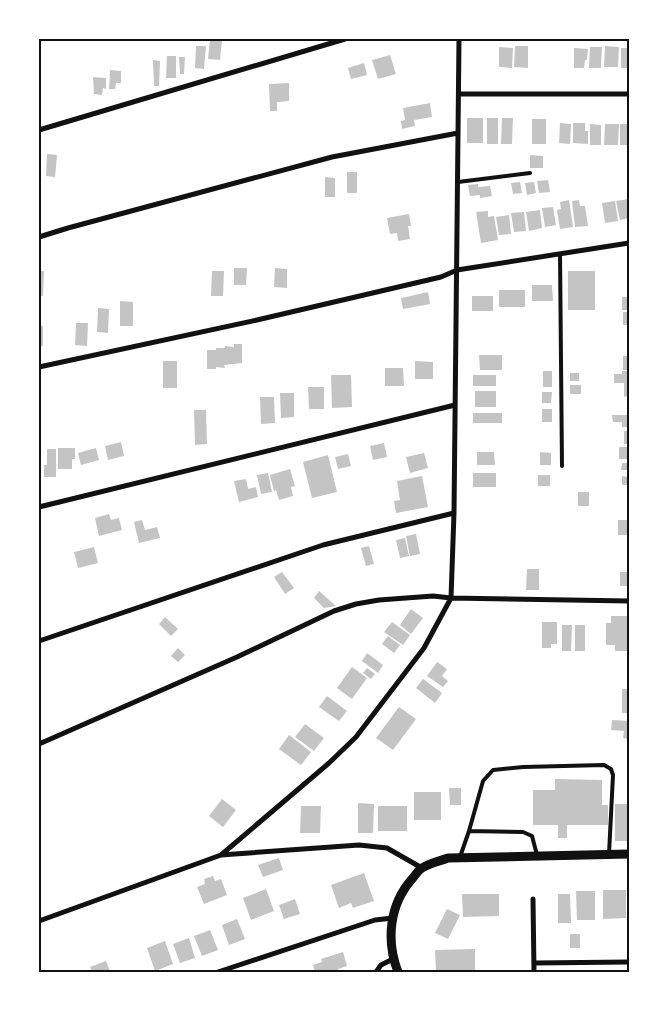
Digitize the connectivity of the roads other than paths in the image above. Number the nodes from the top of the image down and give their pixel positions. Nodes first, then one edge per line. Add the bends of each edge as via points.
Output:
1 (345, 39) edge
2 (459, 39) edge
3 (459, 94) junction
4 (629, 94) edge
5 (39, 130) edge
6 (458, 133) junction
7 (530, 173) dead end
8 (458, 182) junction
9 (39, 237) edge
10 (629, 243) edge
11 (560, 254) junction
12 (457, 270) junction
13 (39, 367) edge
14 (455, 405) junction
15 (562, 466) dead end
16 (39, 508) edge
17 (454, 513) junction
18 (451, 598) junction
19 (629, 601) edge
20 (39, 641) edge
21 (39, 744) edge
22 (469, 831) junction
23 (609, 854) junction
24 (629, 854) edge
25 (221, 855) junction
26 (537, 855) junction
27 (460, 858) junction
28 (422, 868) junction
29 (533, 900) dead end
30 (393, 918) junction
31 (39, 921) edge
32 (393, 958) junction
33 (629, 962) edge
34 (534, 963) junction
35 (218, 972) edge
36 (376, 972) edge
37 (398, 972) edge
38 (534, 972) edge

1 - 5 street
2 - 3 street
3 - 4 street
3 - 6 street
6 - 8 street
6 - 9 street via 332,157
7 - 8 lane
8 - 12 street
10 - 11 street
11 - 12 street
11 - 15 lane
12 - 13 street via 441,277 334,302
12 - 14 street
14 - 16 street
14 - 17 street
17 - 18 street
17 - 20 street via 323,544
18 - 19 street
18 - 21 street via 433,596 380,600 334,611
18 - 25 street via 424,648 356,737
22 - 23 lane via 482,780 493,770 604,765 612,769 613,775
22 - 26 lane via 523,832 532,836
22 - 27 lane
23 - 24 street
23 - 26 street
25 - 28 street via 359,845 387,848
25 - 31 street
26 - 27 street
27 - 28 street via 448,858
28 - 30 street via 406,886
29 - 34 street
30 - 32 street via 390,940
30 - 35 street via 375,920
32 - 36 street
32 - 37 street
33 - 34 street
34 - 38 street

